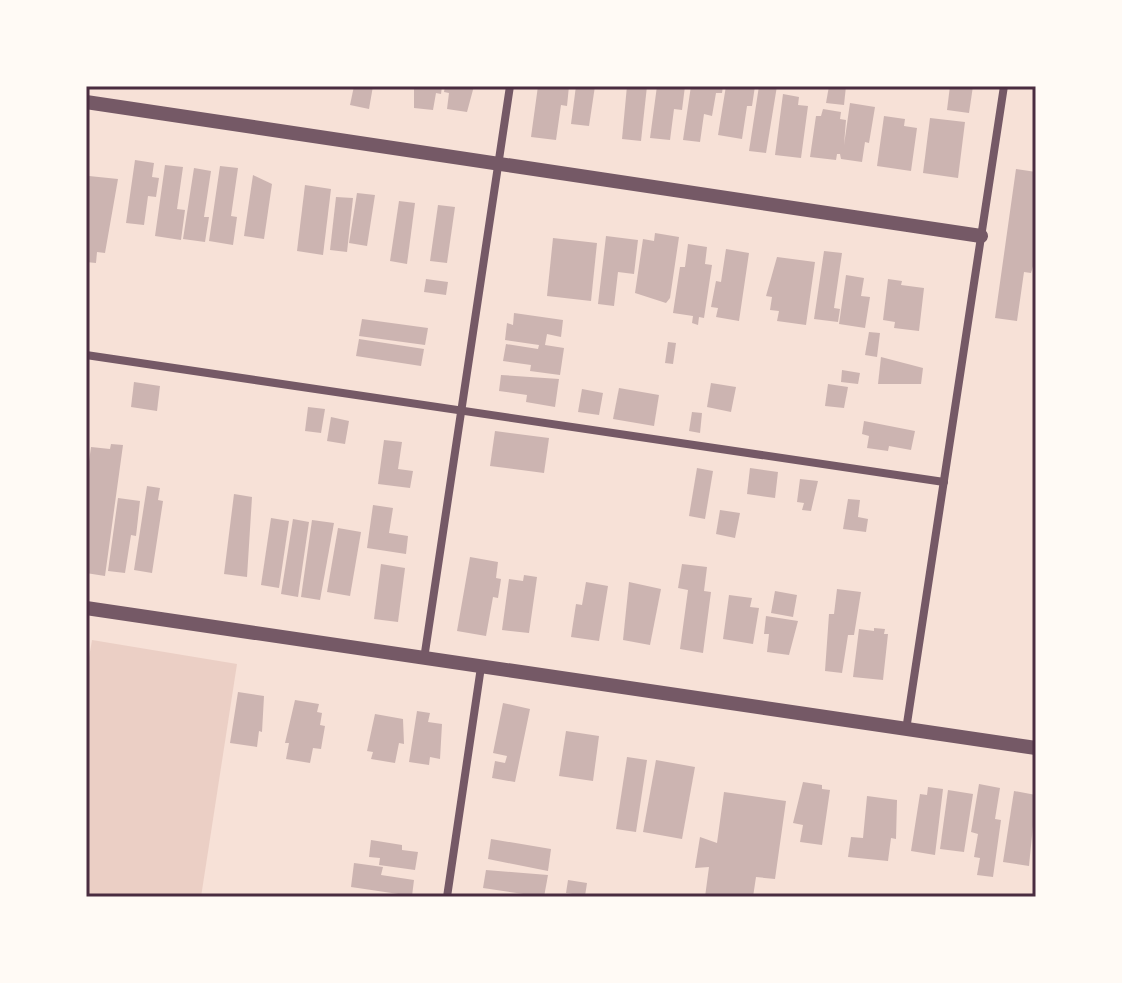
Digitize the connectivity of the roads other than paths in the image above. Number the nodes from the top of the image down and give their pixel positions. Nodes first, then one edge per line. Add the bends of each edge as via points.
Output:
1 (510, 86) edge
2 (1004, 86) edge
3 (86, 102) edge
4 (498, 164) junction
5 (981, 236) junction
6 (86, 355) edge
7 (460, 411) junction
8 (944, 482) junction
9 (86, 608) edge
10 (424, 659) junction
11 (481, 667) junction
12 (906, 730) junction
13 (1036, 748) edge
14 (447, 897) edge

1 - 4 street
2 - 5 street
3 - 4 street
4 - 5 street
4 - 7 street
5 - 8 street
6 - 7 street
7 - 8 street
7 - 10 street
8 - 12 street
9 - 10 street
10 - 11 street
11 - 12 street
11 - 14 street
12 - 13 street

